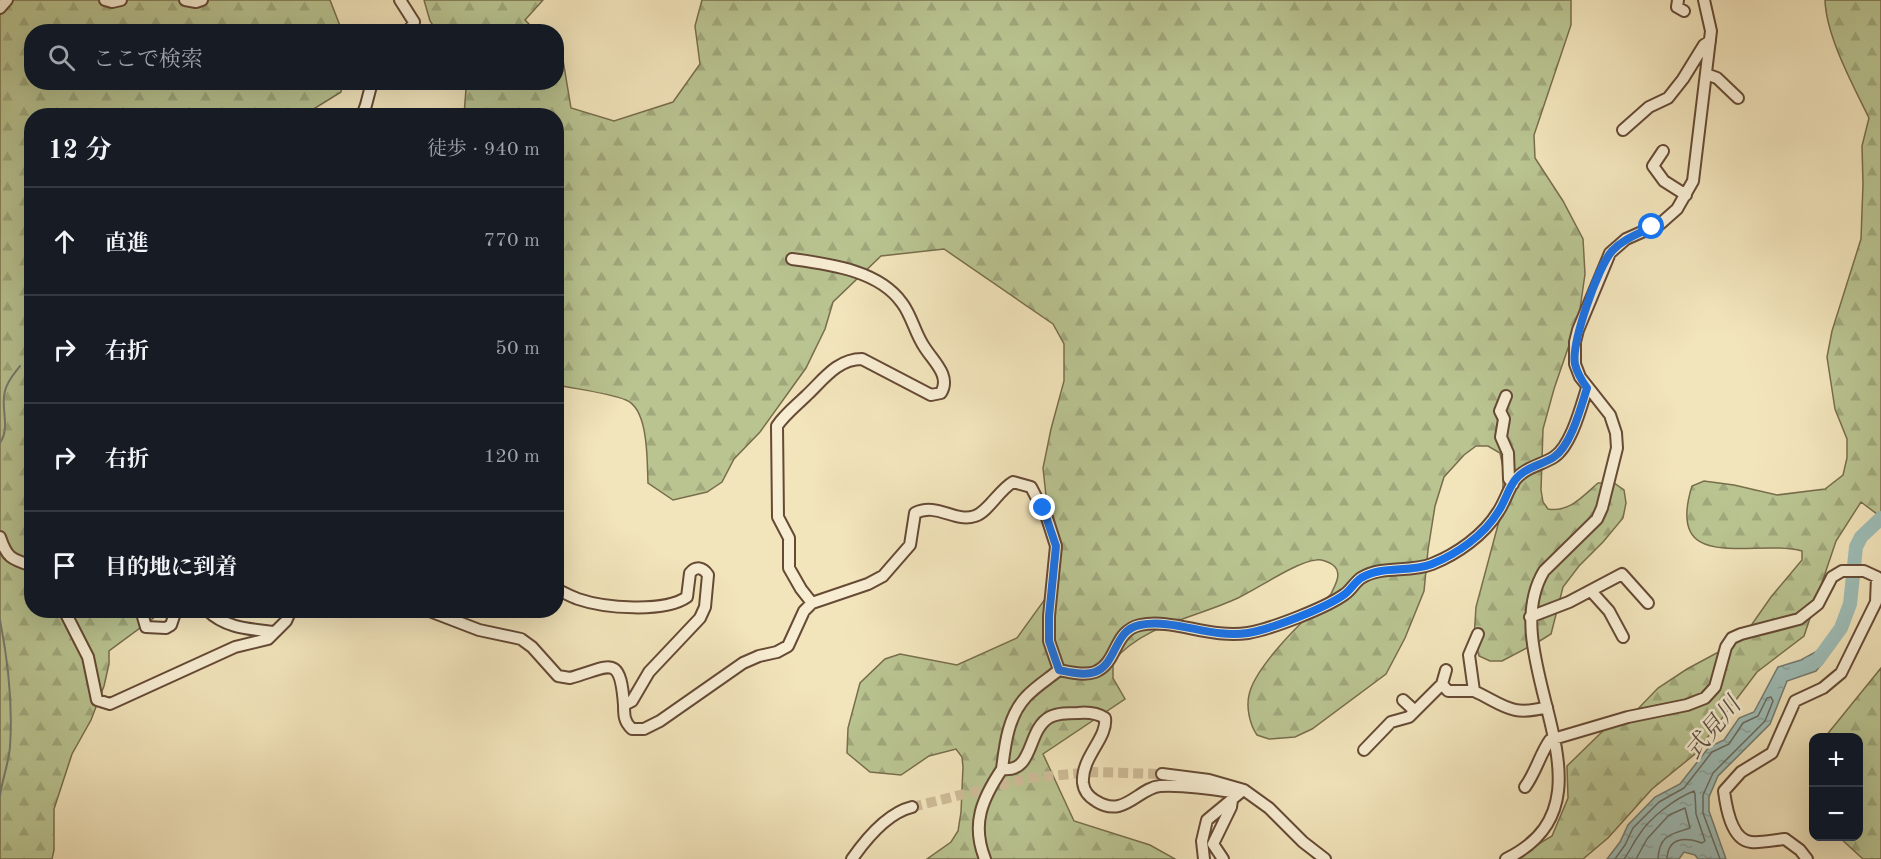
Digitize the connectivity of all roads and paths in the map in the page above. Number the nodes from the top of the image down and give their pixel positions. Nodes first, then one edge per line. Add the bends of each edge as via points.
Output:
1 (7, 0) edge
2 (105, 0) edge
3 (121, 0) edge
4 (184, 0) edge
5 (202, 0) edge
6 (400, 0) edge
7 (1678, 0) edge
8 (1704, 0) edge
9 (0, 8) edge
10 (1684, 11) dead end
11 (413, 24) edge
12 (1710, 41) junction
13 (1706, 74) junction
14 (370, 90) edge
15 (1738, 98) dead end
16 (365, 108) edge
17 (1623, 130) dead end
18 (1663, 151) dead end
19 (1686, 195) junction
20 (792, 259) dead end
21 (1587, 388) junction
22 (1506, 396) dead end
23 (1513, 484) junction
24 (0, 537) edge
25 (24, 563) edge
26 (1591, 591) junction
27 (564, 593) edge
28 (812, 603) junction
29 (1648, 603) dead end
30 (1530, 617) junction
31 (67, 618) edge
32 (143, 618) edge
33 (173, 618) edge
34 (215, 618) edge
35 (287, 618) edge
36 (448, 618) edge
37 (275, 632) junction
38 (1478, 634) dead end
39 (1623, 637) dead end
40 (1059, 670) junction
41 (1446, 670) dead end
42 (1442, 684) junction
43 (1474, 691) junction
44 (1403, 700) dead end
45 (624, 705) junction
46 (1547, 707) junction
47 (1415, 711) junction
48 (1554, 737) junction
49 (1364, 750) dead end
50 (1002, 769) junction
51 (1162, 774) tunnel mouth
52 (1526, 787) dead end
53 (1238, 794) junction
54 (912, 807) tunnel mouth
55 (852, 859) edge
56 (985, 859) edge
57 (1204, 859) edge
58 (1223, 859) edge
59 (1325, 859) edge
60 (1506, 859) edge
61 (1807, 859) edge

1 - 9 street
2 - 3 street
4 - 5 street
6 - 11 street
7 - 10 street via 1677,7
8 - 12 street
12 - 13 street
12 - 17 street via 1668,98 1649,107
13 - 15 street via 1717,78
13 - 19 street via 1693,181
14 - 16 street
18 - 19 street via 1653,166 1664,181
19 - 21 street via 1660,224 1619,244 1610,253 1575,342 1575,364
20 - 28 street via 857,273 892,291 945,380 941,393 931,395 862,359 852,359 821,379 777,426 778,517 789,538 789,568
21 - 23 street via 1562,450 1523,472
21 - 30 street via 1614,423 1617,448 1597,519 1544,571 1532,598
22 - 23 street via 1500,411 1504,419 1500,433
23 - 40 street via 1492,522 1453,554 1432,564 1376,572 1322,606 1249,633 1219,635 1150,623 1136,626 1124,633 1104,666 1095,672
24 - 25 street via 5,552
26 - 29 street via 1622,574
26 - 30 street
26 - 39 street via 1610,611
27 - 45 street via 589,602 651,608 687,597 693,570 701,568 708,575 700,618 649,672 632,701
28 - 40 street via 884,576 910,545 915,513 922,509 968,518 978,515 1003,488 1013,482 1023,484 1031,487 1036,496 1056,546 1049,641
28 - 45 street via 804,611 788,646 743,663 660,721 644,729 632,729 625,720
30 - 46 street
31 - 37 street via 88,657 97,700 110,704 235,647 268,639
32 - 33 street via 146,627 166,628
34 - 37 street via 235,627
35 - 37 street
36 - 45 street via 521,639 564,678 606,666 614,669 622,680
38 - 43 street via 1469,655
40 - 50 street via 1025,698 1014,716
41 - 42 street
42 - 43 street via 1448,691
42 - 47 street
43 - 46 street via 1506,709 1532,711
44 - 47 street
46 - 48 street
47 - 49 street via 1391,722
48 - 52 street via 1544,748
48 - 60 street via 1559,787 1553,813 1530,845
48 - 61 street via 1705,698 1714,687 1732,638 1799,619 1818,604 1832,577 1842,571 1877,577 1876,602 1841,673 1823,688 1795,701 1772,753 1741,772 1724,791 1727,816 1741,837 1750,842 1785,839
50 - 53 street via 1019,766 1043,722 1050,717 1083,712 1105,718 1106,726 1091,751 1083,782 1086,792 1098,803 1108,806 1132,802 1156,786 1193,786
50 - 56 street via 982,805 978,825
51 - 53 street via 1209,780
53 - 57 street via 1207,820
53 - 58 street via 1213,844
53 - 59 street via 1269,808
54 - 55 street via 873,832

